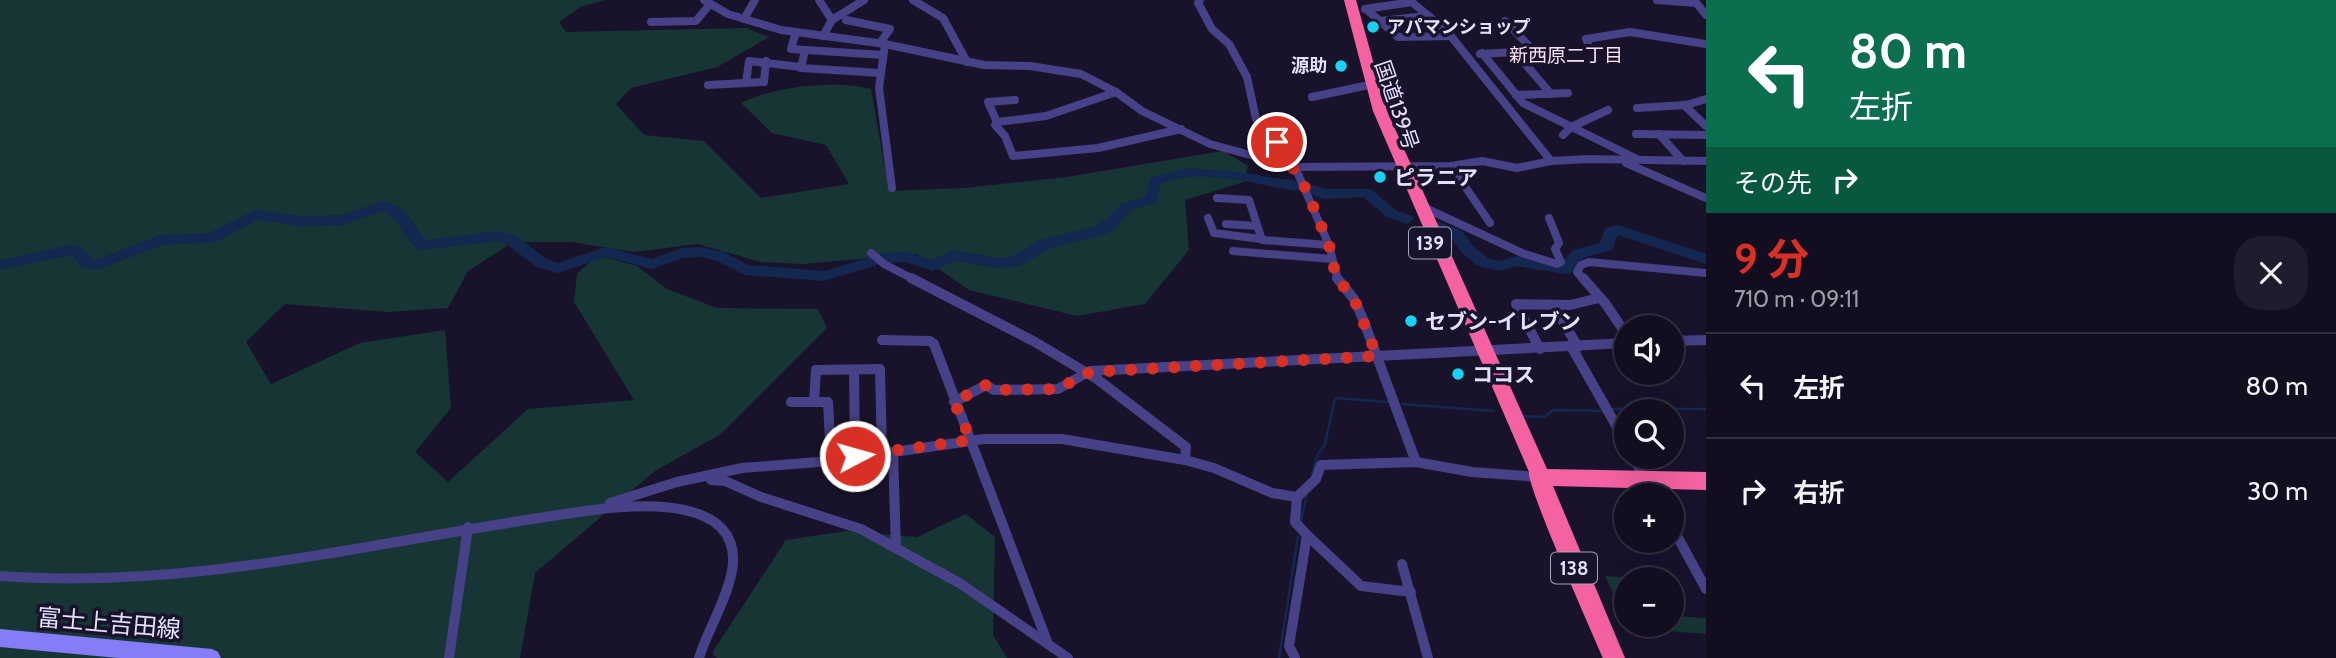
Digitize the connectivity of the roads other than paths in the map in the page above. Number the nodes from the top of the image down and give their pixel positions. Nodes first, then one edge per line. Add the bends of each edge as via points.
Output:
1 (724, 0) edge
2 (755, 0) edge
3 (819, 0) edge
4 (864, 0) edge
5 (913, 0) edge
6 (1200, 0) edge
7 (1657, 0) edge
8 (1411, 1) edge
9 (707, 2) edge
10 (924, 2) edge
11 (1695, 2) edge
12 (1353, 4) edge
13 (720, 9) junction
14 (1706, 15) edge
15 (1426, 16) junction
16 (744, 19) junction
17 (832, 20) junction
18 (846, 20) dead end
19 (1380, 20) junction
20 (1505, 21) dead end
21 (651, 22) dead end
22 (796, 32) junction
23 (823, 36) junction
24 (1451, 36) junction
25 (882, 43) junction
26 (1706, 44) edge
27 (1589, 46) dead end
28 (805, 50) junction
29 (1515, 52) junction
30 (1482, 53) junction
31 (1466, 54) junction
32 (883, 55) junction
33 (766, 61) junction
34 (967, 62) junction
35 (801, 67) junction
36 (881, 73) junction
37 (746, 83) junction
38 (708, 85) dead end
39 (1364, 86) junction
40 (1115, 92) junction
41 (1568, 93) dead end
42 (1516, 94) junction
43 (1551, 94) junction
44 (1312, 97) dead end
45 (1706, 99) edge
46 (1016, 100) dead end
47 (1684, 105) junction
48 (1637, 108) dead end
49 (1608, 110) dead end
50 (997, 121) junction
51 (1706, 126) edge
52 (1571, 127) junction
53 (1181, 129) junction
54 (1636, 134) dead end
55 (1659, 134) junction
56 (1563, 135) dead end
57 (1706, 135) edge
58 (1619, 160) junction
59 (1640, 160) junction
60 (1551, 161) junction
61 (1683, 161) junction
62 (1706, 161) edge
63 (1399, 164) junction
64 (1292, 166) junction
65 (1451, 166) junction
66 (892, 188) dead end
67 (1217, 198) dead end
68 (1706, 198) edge
69 (1420, 205) junction
70 (1209, 218) dead end
71 (1549, 218) dead end
72 (1490, 223) dead end
73 (1226, 224) dead end
74 (1258, 226) junction
75 (1261, 239) junction
76 (1329, 245) junction
77 (1233, 251) dead end
78 (871, 253) dead end
79 (1332, 258) junction
80 (1706, 273) edge
81 (1600, 298) junction
82 (1553, 305) junction
83 (1614, 317) edge
84 (882, 340) dead end
85 (1706, 340) edge
86 (1684, 341) edge
87 (1614, 343) edge
88 (1575, 348) junction
89 (1540, 349) junction
90 (1480, 351) junction
91 (1377, 356) junction
92 (854, 370) junction
93 (1085, 373) junction
94 (791, 402) dead end
95 (814, 402) junction
96 (954, 402) junction
97 (1614, 421) edge
98 (971, 440) junction
99 (887, 452) junction
100 (855, 456) junction
101 (1185, 460) junction
102 (831, 461) junction
103 (1416, 462) junction
104 (1538, 477) junction
105 (700, 479) junction
106 (1706, 481) edge
107 (1614, 484) edge
108 (1684, 484) edge
109 (1297, 497) junction
110 (580, 512) junction
111 (468, 527) junction
112 (1307, 534) junction
113 (895, 548) junction
114 (1684, 549) edge
115 (1402, 564) dead end
116 (0, 576) edge
117 (1706, 589) edge
118 (1410, 592) junction
119 (0, 638) edge
120 (1048, 644) junction
121 (212, 658) edge
122 (449, 658) edge
123 (699, 658) edge
124 (1068, 658) edge
125 (1295, 658) edge
126 (1428, 658) edge
127 (1614, 658) edge

1 - 13 street
2 - 16 street
3 - 17 street
4 - 17 street
5 - 10 street
6 - 64 street via 1208,23 1228,44 1250,83 1256,119
7 - 11 street
8 - 12 street
8 - 15 street
9 - 13 street
9 - 21 street via 698,20
10 - 34 street via 943,18
11 - 14 street
12 - 19 street
12 - 39 highway, 国道139号 / 139
12 - 63 highway, 国道139号 / 139 via 1380,111
13 - 16 street
15 - 19 street
15 - 24 street
16 - 22 street
17 - 23 street
18 - 25 street via 890,29
19 - 24 street via 1398,37
20 - 29 street via 1534,51
22 - 23 street
22 - 28 street via 791,49
23 - 25 street
24 - 31 street
25 - 32 street
25 - 34 street
26 - 27 street via 1650,34 1604,34 1586,39
28 - 32 street
28 - 35 street
29 - 30 street
29 - 43 street
30 - 31 street
30 - 42 street
31 - 60 street
32 - 36 street
33 - 35 street
33 - 37 street via 764,82
33 - 37 street via 749,61
34 - 40 street via 1062,70 1081,74
35 - 36 street
36 - 66 street
37 - 38 street
39 - 44 street
39 - 63 highway, 国道139号 / 139
40 - 50 street via 1046,116
40 - 53 street
41 - 43 street
42 - 43 street
42 - 52 street via 1523,103
45 - 47 street
46 - 50 street via 988,102
47 - 48 street
47 - 51 street
49 - 52 street
50 - 53 street via 1013,156 1087,150
52 - 56 street
52 - 59 street
53 - 64 street via 1210,144
54 - 55 street
55 - 57 street
55 - 61 street
58 - 59 street
58 - 60 street
58 - 68 street
59 - 61 street
60 - 65 street via 1517,168 1482,161
61 - 62 street
63 - 64 street
63 - 65 street
63 - 69 highway, 国道139号 / 139
63 - 90 highway, 国道139号 / 139
64 - 76 street
65 - 72 street
67 - 74 street via 1250,200
69 - 71 street via 1522,253 1557,264 1561,262 1555,249 1559,243
69 - 90 highway, 国道139号 / 139
70 - 75 street via 1214,233
73 - 74 street
74 - 75 street
75 - 76 street
76 - 79 street
77 - 79 street
78 - 93 street
79 - 91 street via 1336,277 1354,299
80 - 81 street via 1589,262 1581,265 1577,272
81 - 82 street
81 - 83 street
82 - 88 street
82 - 89 street via 1516,304
84 - 96 street via 934,344
85 - 86 street
87 - 88 street
88 - 89 street
88 - 97 street
89 - 90 street
90 - 91 street
90 - 104 highway, 国道139号 / 139 via 1530,470
91 - 93 street
91 - 103 street
92 - 95 street via 816,370
92 - 99 street via 880,369
92 - 100 street
93 - 96 street via 1058,389 995,390 986,385
93 - 101 street via 1186,447
94 - 95 street
95 - 102 street via 828,402
96 - 98 street
98 - 99 street
98 - 101 street via 1062,439
98 - 120 street
99 - 100 street
99 - 113 street
100 - 102 street
101 - 109 street via 1272,493
102 - 105 street via 742,468
103 - 104 street
103 - 109 street via 1321,466 1317,480
104 - 107 highway
104 - 127 highway, 138
105 - 110 street
105 - 113 street via 725,481 861,528
106 - 108 highway
109 - 112 street via 1295,522
110 - 111 street
110 - 123 street via 642,506 704,516 719,525 730,542 731,572
111 - 116 street via 143,577 55,580
111 - 122 street
112 - 118 street via 1362,586
112 - 125 street via 1289,646
113 - 120 street via 961,584
114 - 117 street
115 - 118 street
118 - 126 street
119 - 121 main road, 富士上吉田線
120 - 124 street

